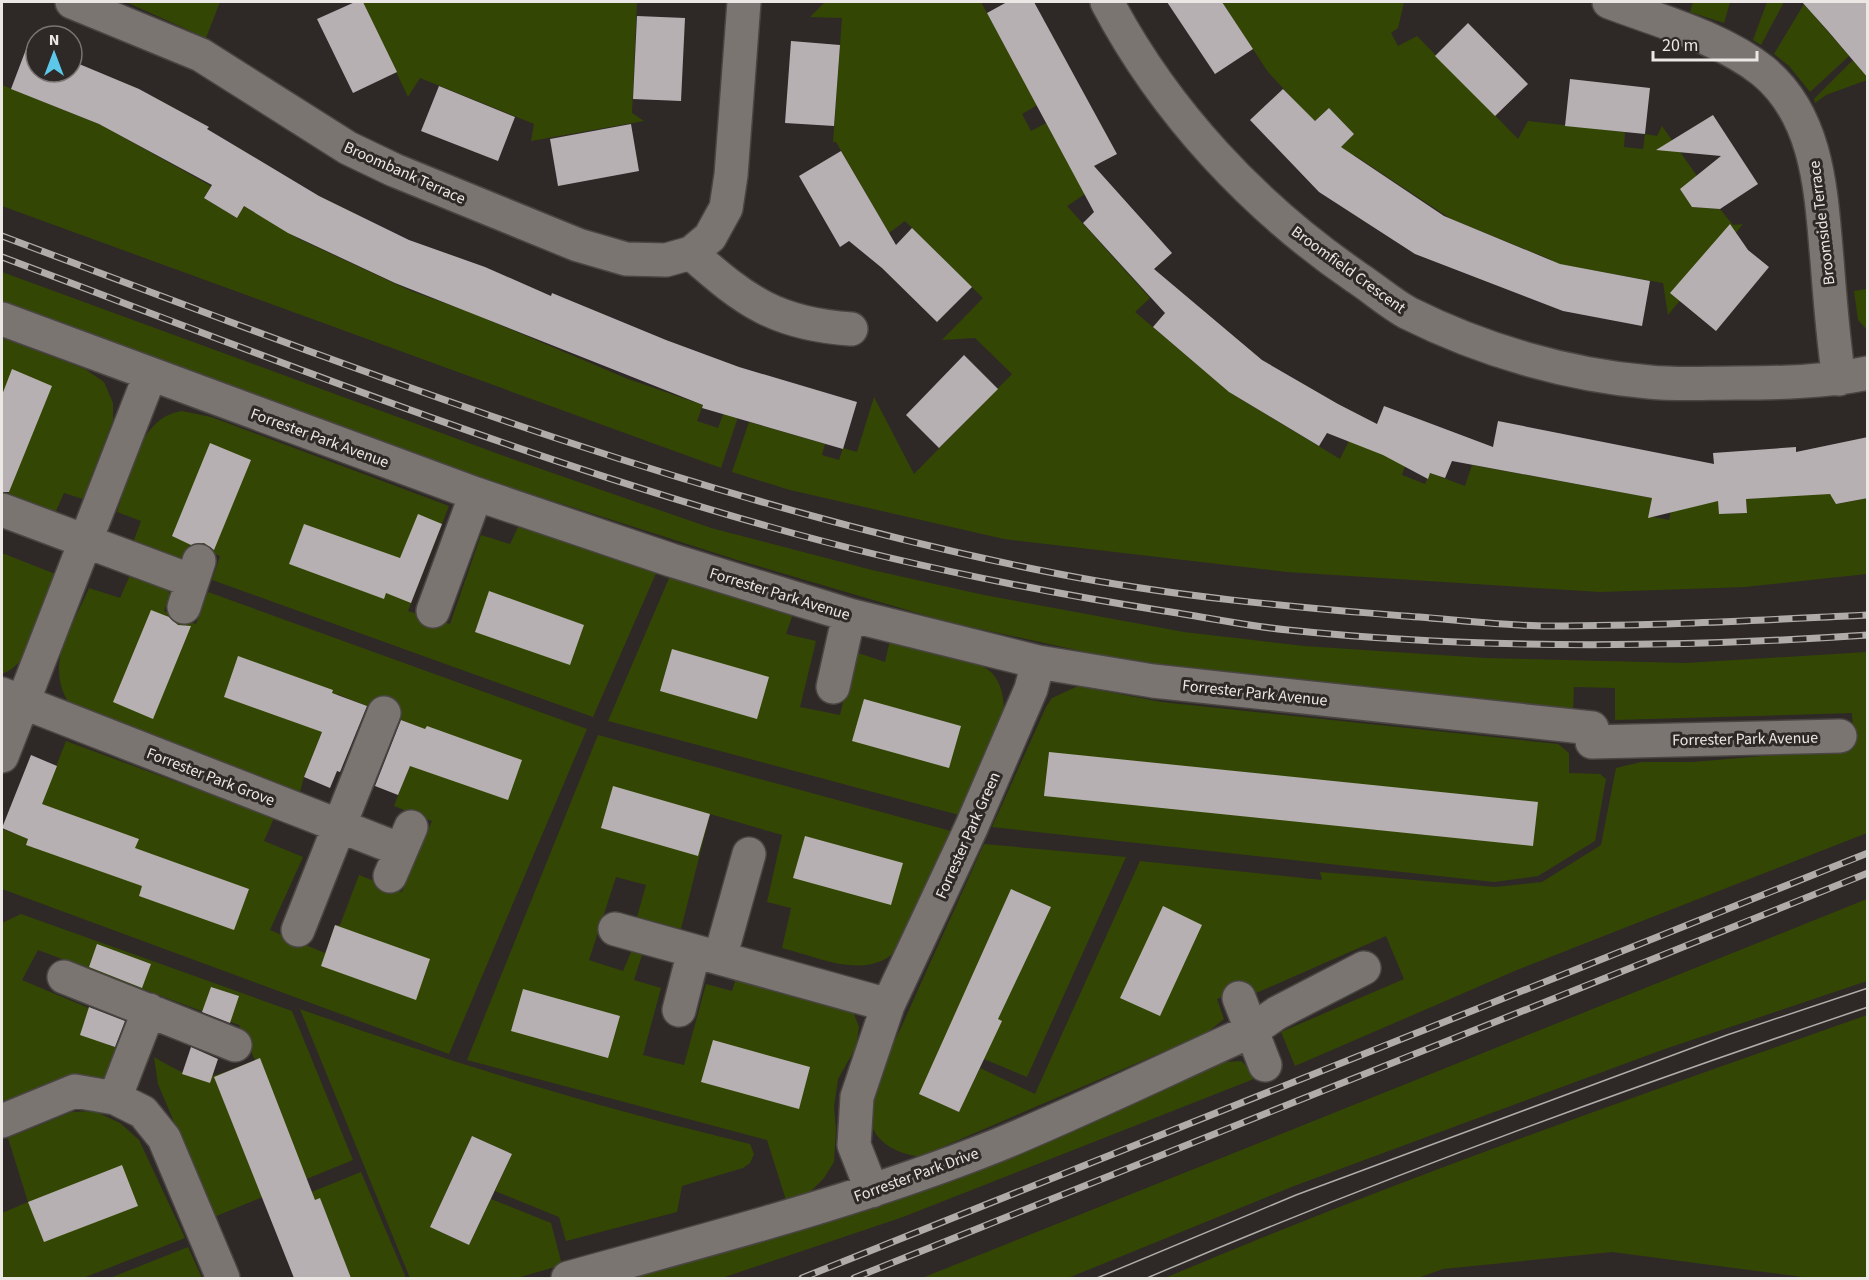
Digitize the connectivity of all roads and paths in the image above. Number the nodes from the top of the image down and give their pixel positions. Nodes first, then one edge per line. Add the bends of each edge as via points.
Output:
1 (72, 2) edge
2 (744, 2) edge
3 (1107, 2) edge
4 (1609, 2) edge
5 (691, 253) junction
6 (2, 319) edge
7 (851, 329) dead end
8 (150, 375) junction
9 (1853, 376) edge
10 (476, 494) junction
11 (2, 510) edge
12 (84, 540) junction
13 (192, 583) dead end
14 (433, 611) dead end
15 (849, 615) junction
16 (1038, 662) junction
17 (833, 687) dead end
18 (11, 698) edge
19 (384, 713) dead end
20 (1840, 736) dead end
21 (2, 756) edge
22 (340, 826) junction
23 (401, 851) dead end
24 (749, 854) dead end
25 (615, 929) dead end
26 (298, 930) dead end
27 (707, 955) junction
28 (1364, 968) dead end
29 (64, 977) dead end
30 (1239, 998) dead end
31 (888, 1005) junction
32 (149, 1010) junction
33 (680, 1010) dead end
34 (1251, 1031) junction
35 (235, 1045) dead end
36 (1265, 1065) dead end
37 (114, 1098) junction
38 (2, 1122) edge
39 (872, 1191) junction
40 (224, 1278) edge
41 (568, 1278) edge

1 - 5 street, Broombank Terrace via 201,55 348,148 394,171 578,245 617,256 666,260
2 - 5 street via 726,208 710,237
3 - 9 street, Broomfield Crescent via 1176,108 1214,155 1308,244 1407,312 1505,352 1603,376 1687,383 1783,383
4 - 9 street, Broomside Terrace via 1732,52 1761,70 1786,95 1808,138 1819,179
5 - 7 street via 722,281 769,312 819,327
6 - 8 street, Forrester Park Avenue
8 - 10 street, Forrester Park Avenue
8 - 12 street
10 - 14 street
10 - 15 street, Forrester Park Avenue
11 - 12 street
12 - 13 street
12 - 18 street
15 - 16 street, Forrester Park Avenue
15 - 17 street
16 - 20 street, Forrester Park Avenue via 1153,681 1593,728
16 - 31 street, Forrester Park Green via 1031,689 971,828
18 - 21 street
18 - 22 street, Forrester Park Grove
19 - 22 street
22 - 23 street, Forrester Park Grove
22 - 26 street
24 - 27 street
25 - 27 street
27 - 31 street
27 - 33 street
28 - 34 street, Forrester Park Drive via 1277,1013
29 - 32 street
30 - 34 street
31 - 39 street, Forrester Park Green via 857,1097 854,1145
32 - 35 street
32 - 37 street
34 - 36 street
34 - 39 street, Forrester Park Drive via 998,1144
37 - 38 street via 75,1091
37 - 40 street via 142,1112 164,1138
39 - 41 street, Forrester Park Drive

